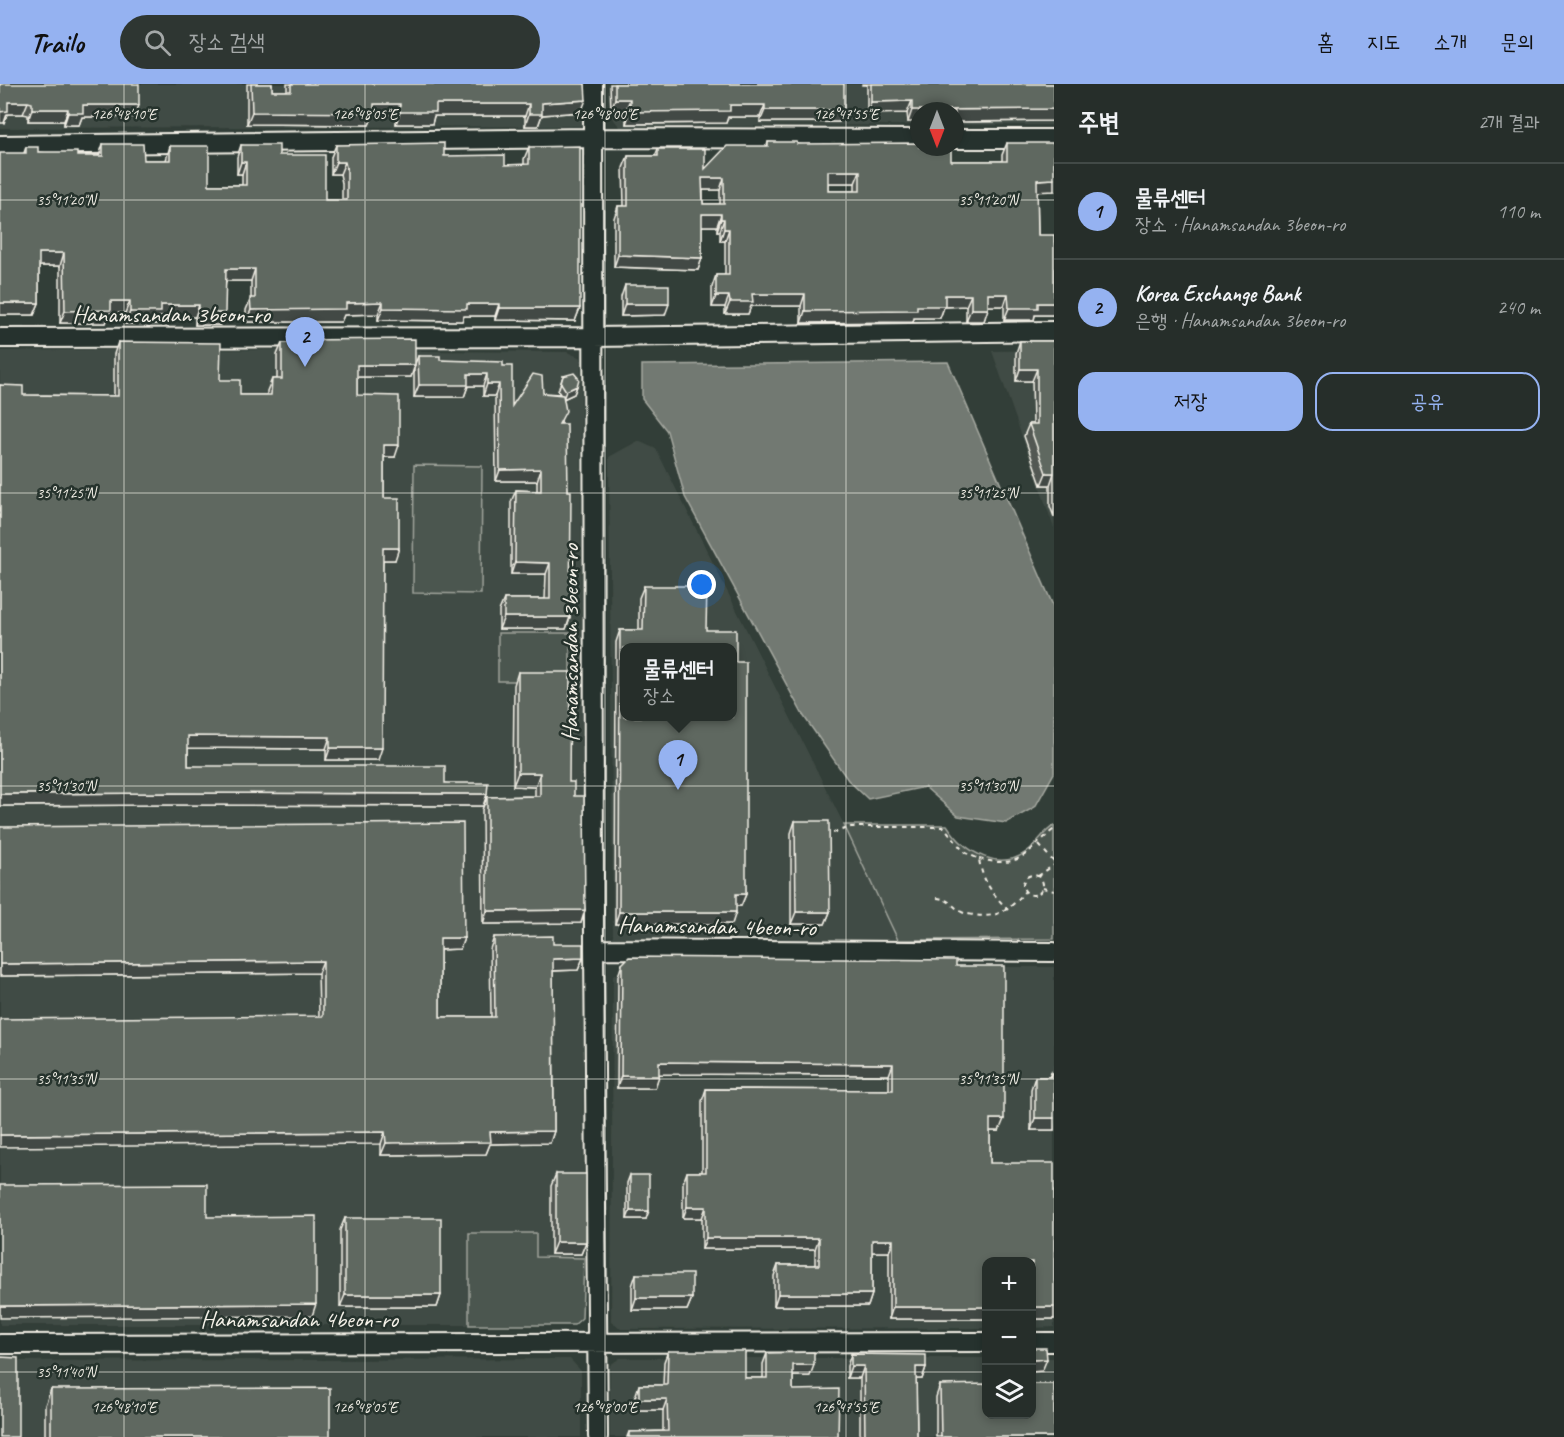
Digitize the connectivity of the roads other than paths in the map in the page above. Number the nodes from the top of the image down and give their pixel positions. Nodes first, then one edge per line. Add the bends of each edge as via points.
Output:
1 (593, 84) edge
2 (593, 138) junction
3 (910, 139) edge
4 (964, 139) edge
5 (1054, 139) edge
6 (0, 145) edge
7 (1054, 331) edge
8 (0, 338) edge
9 (594, 338) junction
10 (594, 949) junction
11 (1054, 952) edge
12 (982, 1342) edge
13 (1036, 1342) edge
14 (1054, 1342) edge
15 (599, 1343) junction
16 (0, 1344) edge
17 (598, 1437) edge

1 - 2 street, Hanamsandan 3beon-ro
2 - 3 street
2 - 6 street
2 - 9 street, Hanamsandan 3beon-ro
4 - 5 street
7 - 9 street, Hanamsandan 3beon-ro
8 - 9 street, Hanamsandan 3beon-ro
9 - 10 street, Hanamsandan 3beon-ro
10 - 11 street, Hanamsandan 4beon-ro
10 - 15 street, Hanamsandan 4beon-ro
12 - 15 street, Hanamsandan 4beon-ro
13 - 14 street
15 - 16 street, Hanamsandan 4beon-ro
15 - 17 street, Hanamsandan 4beon-ro

